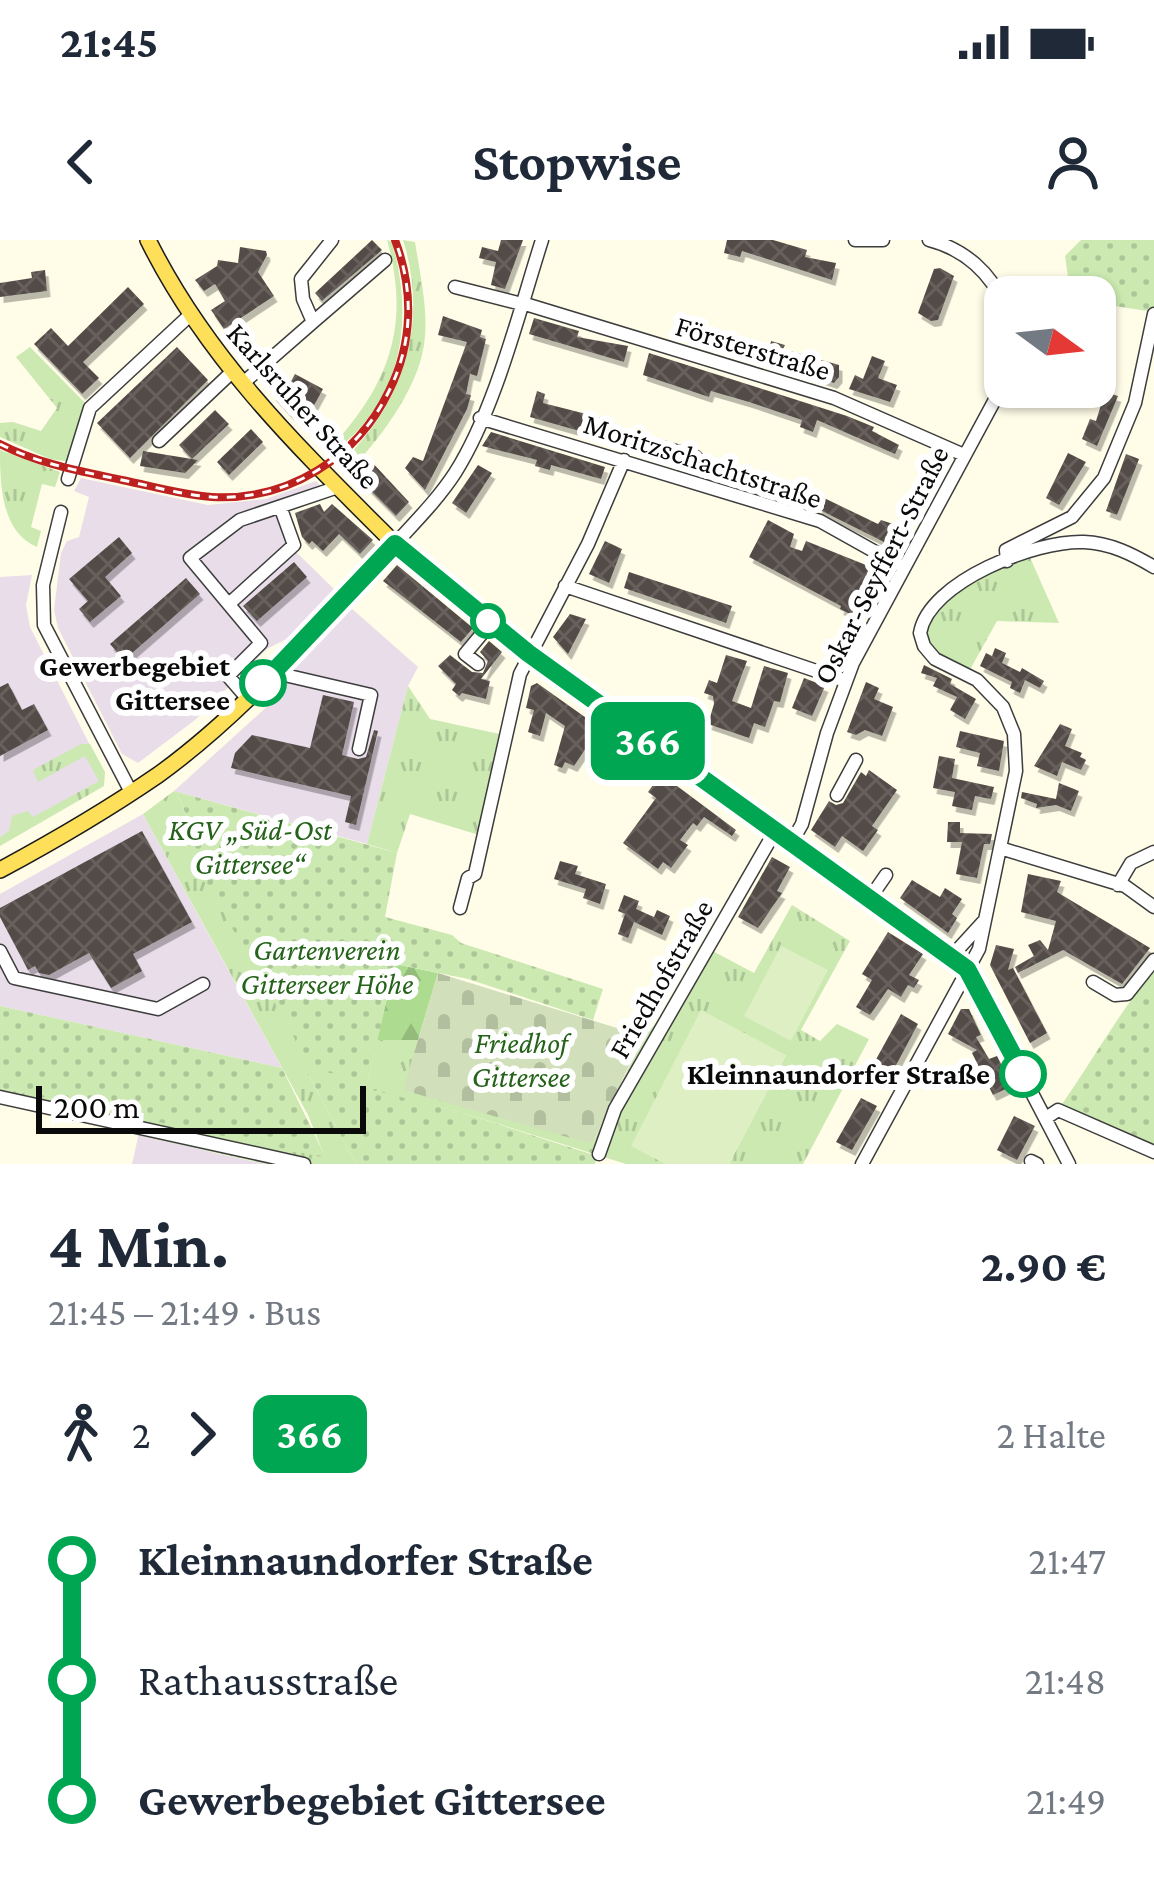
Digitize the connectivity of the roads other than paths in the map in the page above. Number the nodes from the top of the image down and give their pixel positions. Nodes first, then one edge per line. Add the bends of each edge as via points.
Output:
1 (148, 240) edge
2 (332, 240) edge
3 (542, 240) edge
4 (856, 240) edge
5 (884, 240) edge
6 (929, 240) edge
7 (385, 260) dead end
8 (986, 276) edge
9 (455, 287) dead end
10 (522, 303) junction
11 (1154, 314) edge
12 (189, 316) junction
13 (314, 322) junction
14 (237, 378) junction
15 (990, 408) edge
16 (480, 418) junction
17 (160, 441) dead end
18 (964, 455) junction
19 (624, 460) junction
20 (68, 479) dead end
21 (338, 487) junction
22 (281, 509) junction
23 (61, 512) dead end
24 (395, 544) junction
25 (1007, 561) junction
26 (1154, 567) edge
27 (904, 568) junction
28 (565, 586) junction
29 (230, 603) junction
30 (490, 624) junction
31 (528, 653) junction
32 (478, 664) dead end
33 (279, 667) junction
34 (846, 681) junction
35 (248, 698) junction
36 (359, 749) dead end
37 (856, 760) dead end
38 (131, 792) junction
39 (837, 795) dead end
40 (774, 832) junction
41 (790, 844) junction
42 (1000, 848) junction
43 (1154, 851) edge
44 (0, 870) edge
45 (886, 875) dead end
46 (1118, 885) junction
47 (868, 901) junction
48 (1154, 907) edge
49 (460, 908) dead end
50 (984, 921) junction
51 (0, 951) edge
52 (951, 957) junction
53 (1154, 960) edge
54 (967, 969) junction
55 (1093, 982) dead end
56 (203, 985) dead end
57 (0, 1097) edge
58 (1046, 1118) junction
59 (1154, 1152) edge
60 (599, 1154) dead end
61 (1069, 1162) edge
62 (304, 1164) edge
63 (862, 1164) edge

1 - 12 main road, Karlsruher Straße
2 - 13 street via 301,279
3 - 10 street
4 - 5 street
6 - 8 street via 952,247
7 - 13 street
9 - 10 street, Försterstraße
10 - 16 street
10 - 18 street, Försterstraße via 834,398
11 - 25 street via 1136,403 1104,478 1072,517 1006,550
12 - 14 main road, Karlsruher Straße
12 - 20 street via 90,409
13 - 14 street
14 - 17 street
14 - 21 main road, Karlsruher Straße
15 - 18 street, Oskar-Seyffert-Straße
16 - 19 street, Moritzschachtstraße
16 - 24 street via 456,472
18 - 27 street, Oskar-Seyffert-Straße
19 - 27 street, Moritzschachtstraße via 820,521
19 - 28 street
21 - 22 street
21 - 24 main road, Karlsruher Straße
22 - 29 street via 294,545
22 - 29 street via 240,520 190,557
23 - 38 street via 43,585 44,625
24 - 30 street, Karlsruher Straße
24 - 33 main road
25 - 26 street via 1081,542
25 - 42 street via 950,592 926,614 920,633 935,659 987,688 1010,721 1017,759
27 - 34 street, Oskar-Seyffert-Straße
28 - 31 street
28 - 34 street
29 - 35 street via 261,643 228,676
30 - 31 street, Karlsruher Straße
30 - 32 street via 465,654
31 - 40 street, Karlsruher Straße
31 - 49 street
33 - 35 main road
33 - 36 street via 371,695
34 - 41 street, Oskar-Seyffert-Straße
35 - 38 main road
37 - 39 street
38 - 44 main road
40 - 41 street, Karlsruher Straße
40 - 60 street, Friedhofstraße via 612,1108
41 - 47 street, Karlsruher Straße
42 - 46 street
42 - 50 street
43 - 46 street via 1132,863
45 - 47 street
46 - 48 street
47 - 52 street, Karlsruher Straße
50 - 52 street
50 - 54 street
51 - 56 street via 14,978 158,1009
52 - 54 street, Karlsruher Straße
53 - 55 street via 1126,994
54 - 58 street, Karlsruher Straße
54 - 63 street
57 - 62 street
58 - 59 street via 1058,1110
58 - 61 street, Karlsruher Straße

